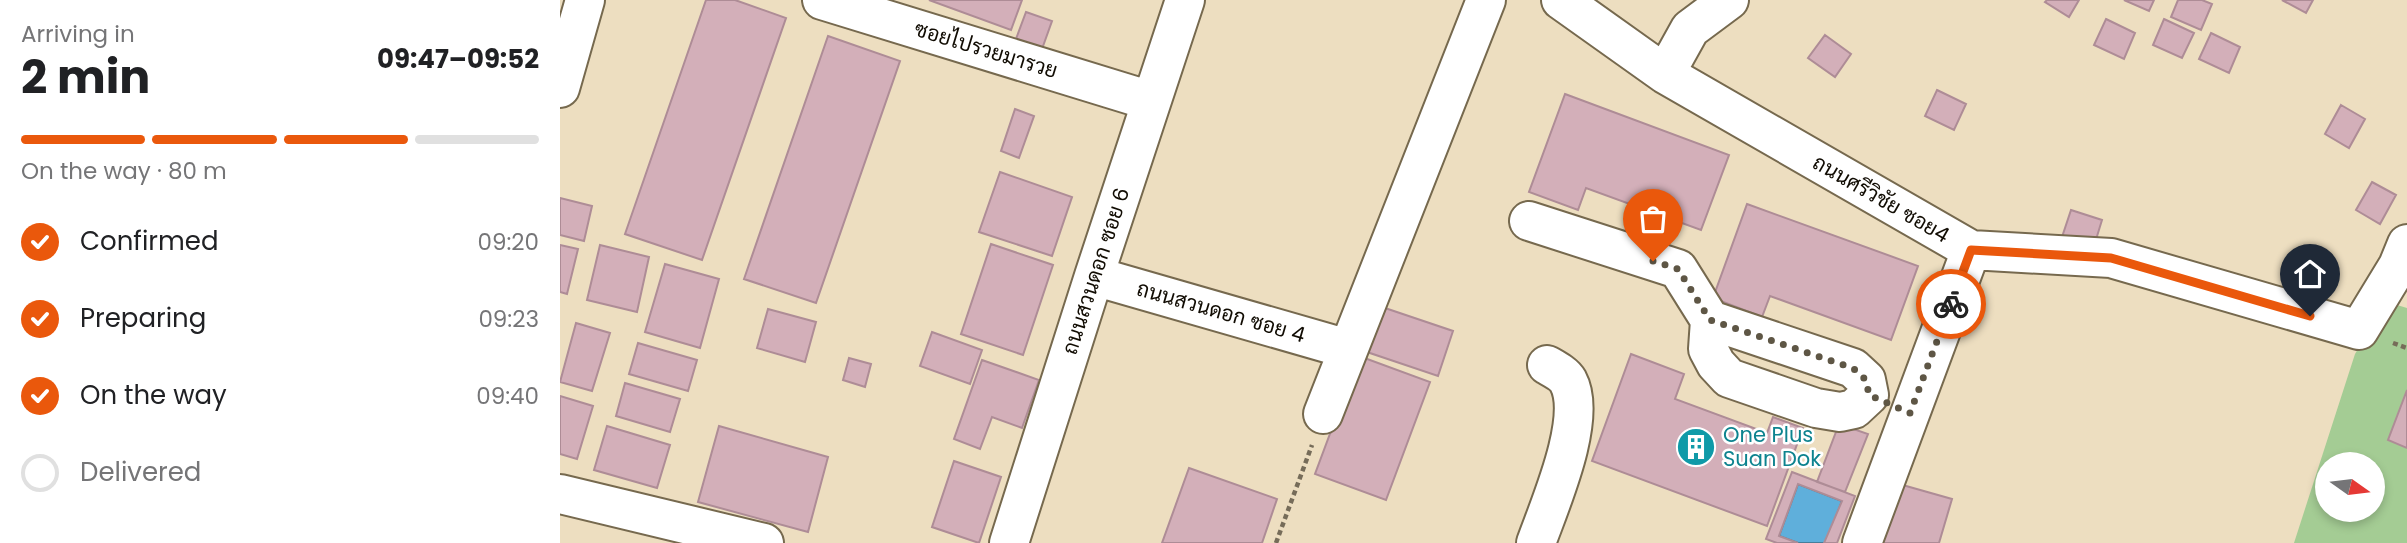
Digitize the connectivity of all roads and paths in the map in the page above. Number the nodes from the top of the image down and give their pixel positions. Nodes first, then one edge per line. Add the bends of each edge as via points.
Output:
1 (584, 0) edge
2 (822, 0) edge
3 (1185, 0) edge
4 (1486, 0) edge
5 (1562, 0) edge
6 (1729, 0) edge
7 (903, 12) edge
8 (1665, 74) junction
9 (560, 88) edge
10 (1151, 101) junction
11 (1529, 221) dead end
12 (2407, 244) edge
13 (1971, 250) junction
14 (1094, 276) junction
15 (1710, 320) junction
16 (1348, 349) junction
17 (1547, 365) dead end
18 (1869, 395) junction
19 (1910, 413) junction
20 (1323, 414) joint
21 (560, 494) edge
22 (764, 543) edge
23 (1009, 543) edge
24 (1276, 543) edge
25 (1536, 543) edge
26 (1862, 543) edge

1 - 9 street
2 - 7 street, ซอยไปรวยมารวย
3 - 10 street, ถนนสวนดอก ซอย 6
4 - 16 street
5 - 8 street, ถนนศรีวิชัย ซอย4
6 - 8 street via 1689,29
7 - 10 street, ซอยไปรวยมารวย
8 - 13 street, ถนนศรีวิชัย ซอย4
10 - 14 street, ถนนสวนดอก ซอย 6
11 - 15 street via 1678,269
12 - 13 street, ถนนศรีวิชัย ซอย4 via 2359,331 2111,258
13 - 19 street
14 - 16 street, ถนนสวนดอก ซอย 4
14 - 23 street, ถนนสวนดอก ซอย 6
15 - 18 street via 1853,368 1866,380
15 - 18 street via 1709,349 1729,378 1840,412 1853,409
16 - 20 street
17 - 25 street via 1567,378 1574,398 1573,419
18 - 19 street
19 - 26 street
20 - 24 path
21 - 22 street

